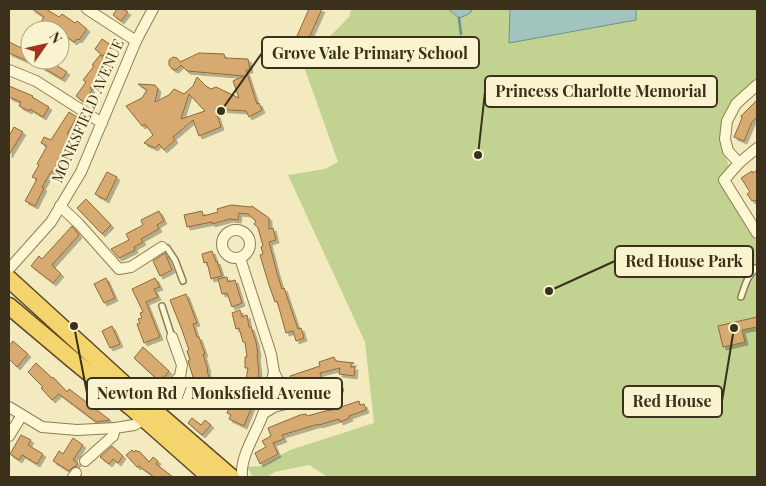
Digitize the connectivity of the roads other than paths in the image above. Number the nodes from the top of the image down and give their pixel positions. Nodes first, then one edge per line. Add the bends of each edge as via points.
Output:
1 (87, 9) edge
2 (152, 9) edge
3 (136, 41) junction
4 (9, 70) edge
5 (757, 85) edge
6 (102, 123) junction
7 (757, 148) edge
8 (739, 163) junction
9 (60, 206) junction
10 (757, 233) edge
11 (162, 247) joint
12 (240, 258) dead end
13 (757, 268) edge
14 (9, 269) edge
15 (725, 269) dead end
16 (9, 279) edge
17 (183, 281) dead end
18 (9, 297) edge
19 (741, 298) dead end
20 (9, 306) edge
21 (162, 306) dead end
22 (172, 337) joint
23 (73, 360) junction
24 (274, 372) junction
25 (338, 390) dead end
26 (289, 403) junction
27 (9, 407) edge
28 (264, 413) junction
29 (148, 414) junction
30 (22, 415) junction
31 (115, 428) junction
32 (9, 436) edge
33 (245, 456) junction
34 (85, 461) dead end
35 (221, 474) edge
36 (242, 477) edge

1 - 3 street
2 - 3 street, MONKSFIELD AVENUE
3 - 6 street, MONKSFIELD AVENUE
4 - 6 street via 36,81
5 - 8 street via 736,104 727,121 725,139 728,151
6 - 9 street, MONKSFIELD AVENUE via 81,172
7 - 8 street
8 - 10 street via 724,180
9 - 11 street via 120,269 131,267
9 - 14 street, MONKSFIELD AVENUE via 51,222
11 - 17 lane via 167,248 175,260
12 - 24 street
13 - 15 lane
13 - 19 lane via 747,279
16 - 29 highway
18 - 23 street via 65,345
20 - 23 highway
21 - 22 lane
22 - 29 street via 182,365 180,376
23 - 29 highway
24 - 26 street
24 - 28 street
25 - 26 street
26 - 28 street
27 - 30 street
28 - 33 street
29 - 31 street via 134,426
29 - 35 highway
30 - 31 street via 42,427 76,430
30 - 32 street
31 - 34 street via 113,436
33 - 35 street
33 - 36 street

